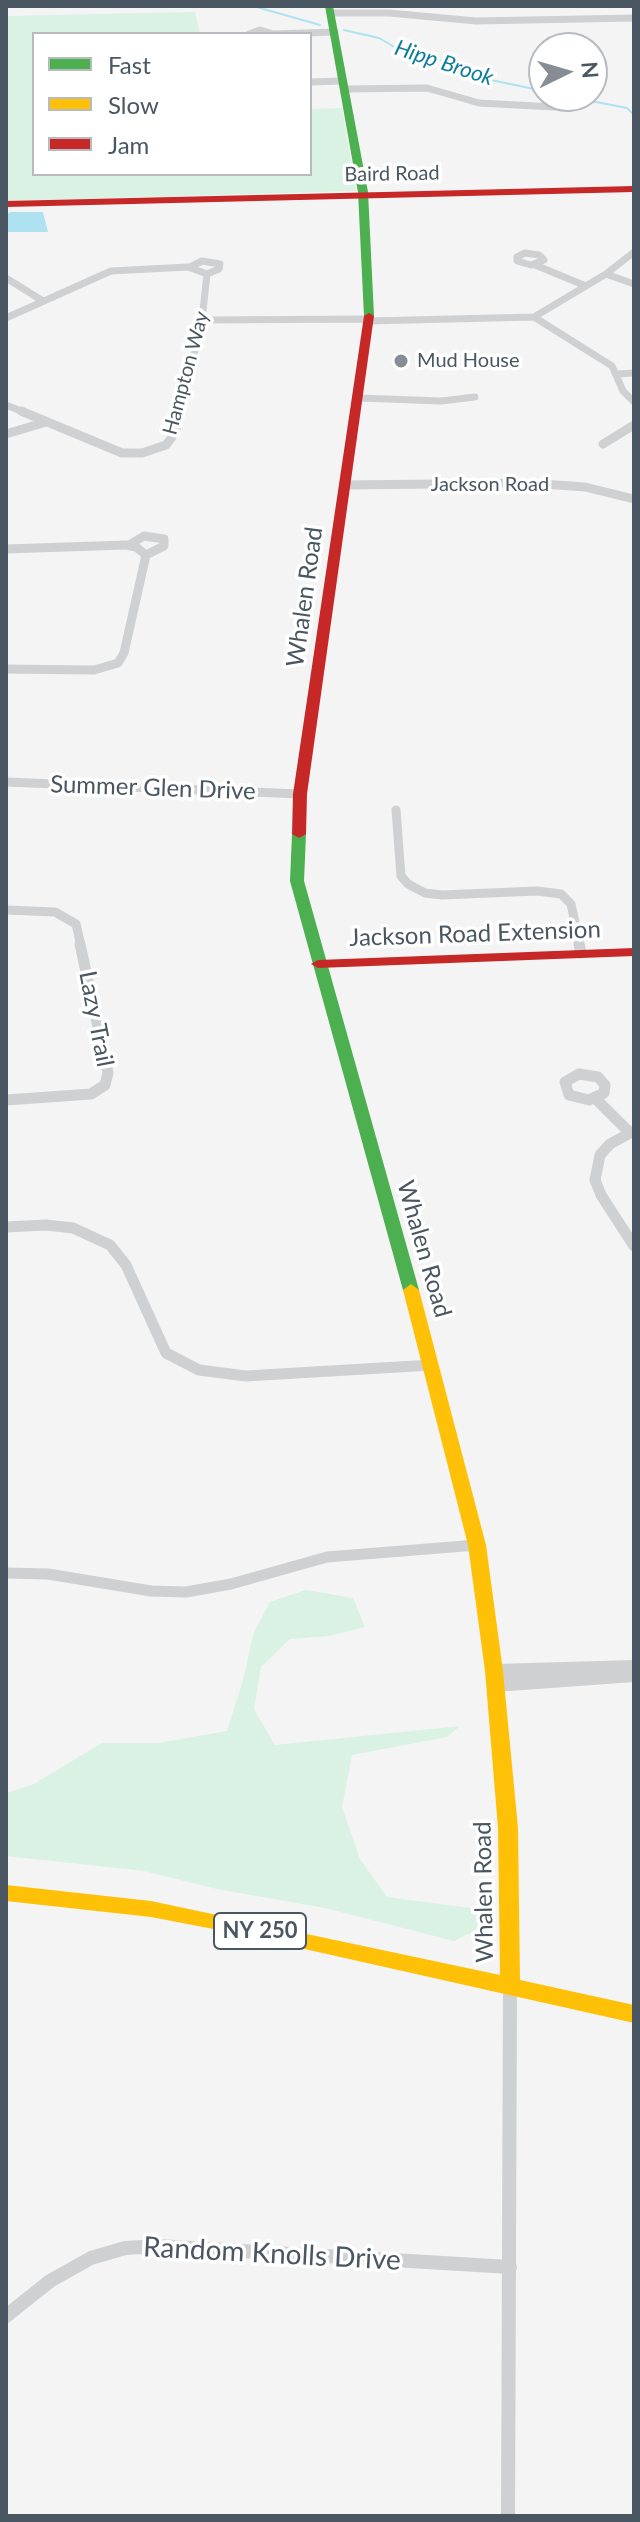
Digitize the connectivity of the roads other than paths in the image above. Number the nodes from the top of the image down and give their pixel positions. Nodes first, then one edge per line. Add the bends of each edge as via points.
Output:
1 (330, 9) edge
2 (634, 18) edge
3 (335, 32) junction
4 (312, 33) edge
5 (312, 82) edge
6 (344, 85) junction
7 (528, 106) edge
8 (634, 189) edge
9 (363, 195) junction
10 (6, 204) edge
11 (634, 252) edge
12 (535, 265) dead end
13 (190, 267) junction
14 (207, 274) junction
15 (606, 274) junction
16 (6, 278) edge
17 (634, 284) edge
18 (586, 286) junction
19 (43, 301) junction
20 (534, 317) junction
21 (6, 318) edge
22 (369, 319) junction
23 (202, 320) junction
24 (634, 373) edge
25 (618, 374) junction
26 (475, 397) dead end
27 (358, 398) junction
28 (634, 402) edge
29 (6, 405) edge
30 (46, 422) junction
31 (634, 425) edge
32 (6, 434) edge
33 (603, 444) dead end
34 (345, 485) junction
35 (634, 499) edge
36 (129, 545) junction
37 (6, 549) edge
38 (146, 555) junction
39 (6, 669) edge
40 (6, 782) edge
41 (300, 794) junction
42 (396, 810) dead end
43 (6, 910) edge
44 (634, 952) edge
45 (581, 953) junction
46 (318, 964) junction
47 (596, 1099) dead end
48 (6, 1100) edge
49 (632, 1132) edge
50 (6, 1227) edge
51 (634, 1246) edge
52 (432, 1365) junction
53 (477, 1545) junction
54 (6, 1573) edge
55 (634, 1667) edge
56 (634, 1675) edge
57 (494, 1678) junction
58 (6, 1893) edge
59 (510, 1988) junction
60 (634, 2014) edge
61 (510, 2267) junction
62 (6, 2316) edge
63 (508, 2516) edge

1 - 2 street via 476,21
1 - 3 street, Whalen Road
3 - 4 street
3 - 6 street, Whalen Road
5 - 6 street
6 - 7 street via 427,88 479,103
6 - 9 street, Whalen Road
8 - 9 street, Baird Road
9 - 10 street, Baird Road
9 - 22 street, Whalen Road
11 - 15 street
12 - 18 street
13 - 14 street
13 - 14 street via 202,261 220,264
13 - 19 street via 111,271
14 - 23 street, Hampton Way
15 - 17 street
15 - 18 street
16 - 19 street
18 - 20 street
19 - 21 street
20 - 22 street
20 - 25 street
22 - 23 street
22 - 27 street, Whalen Road
23 - 30 street, Hampton Way via 175,433 166,445 122,453
24 - 25 street
25 - 28 street via 623,391
26 - 27 street
27 - 34 street, Whalen Road
29 - 30 street, Hampton Way
30 - 32 street
31 - 33 street
34 - 35 street, Jackson Road via 528,483 585,487
34 - 41 street, Whalen Road
36 - 37 street
36 - 38 street
36 - 38 street via 144,536 164,539 164,546
38 - 39 street via 118,663 94,670
40 - 41 street, Summer Glen Drive
41 - 46 street, Whalen Road via 297,881
42 - 45 street via 401,876 408,884 442,895 561,894 571,904
43 - 48 street, Lazy Trail via 55,912 76,924 108,1073 105,1085 91,1094
44 - 45 street, Jackson Road Extension
45 - 46 street, Jackson Road Extension
46 - 52 street, Whalen Road
47 - 49 street
49 - 51 street via 600,1155 595,1180
50 - 52 street via 73,1228 110,1245 126,1265 166,1353 199,1370 246,1376
52 - 53 street, Whalen Road
53 - 54 street via 327,1557 186,1592
53 - 57 street, Whalen Road
55 - 57 street
56 - 57 street
57 - 59 street, Whalen Road via 508,1828
58 - 59 street, NY 250 via 151,1909
59 - 60 street, NY 250
59 - 61 street, Whalen Road
61 - 62 street, Random Knolls Drive via 125,2248 91,2258 50,2281
61 - 63 street, Whalen Road

